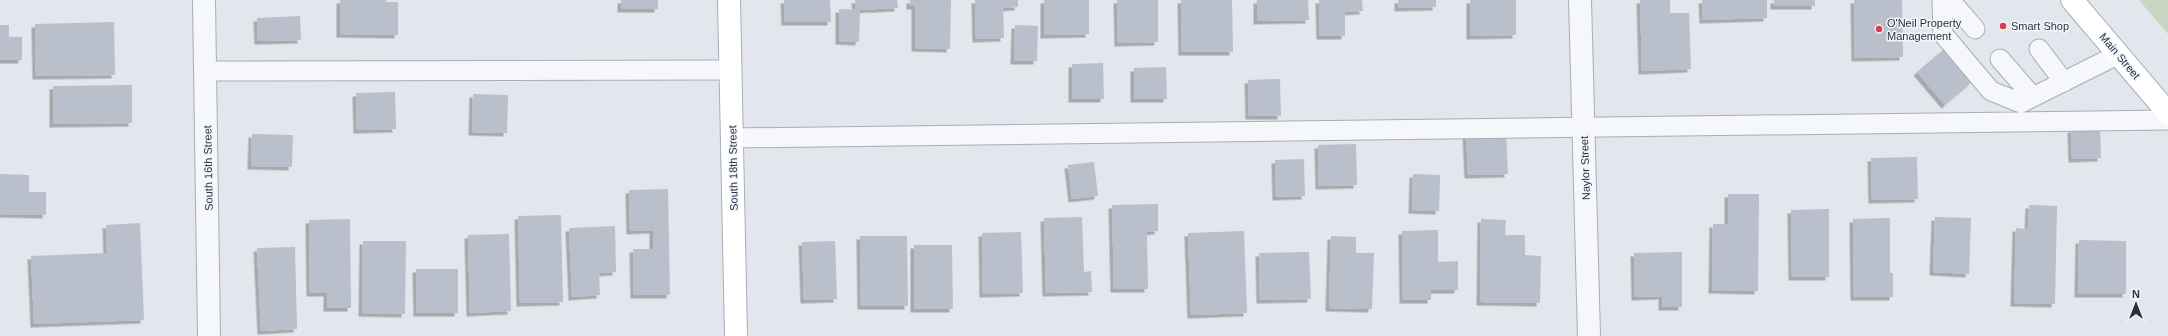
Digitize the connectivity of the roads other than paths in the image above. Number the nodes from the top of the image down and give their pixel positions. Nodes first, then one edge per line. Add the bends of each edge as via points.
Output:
1 (204, 0) edge
2 (728, 0) edge
3 (1580, 0) edge
4 (1942, 0) edge
5 (1950, 0) edge
6 (2072, 0) edge
7 (1975, 29) dead end
8 (2039, 49) dead end
9 (2119, 54) junction
10 (2000, 59) dead end
11 (729, 70) junction
12 (207, 71) junction
13 (2064, 82) junction
14 (2033, 98) junction
15 (2168, 113) edge
16 (2168, 120) edge
17 (1584, 127) junction
18 (733, 138) junction
19 (209, 336) edge
20 (736, 336) edge
21 (1589, 336) edge

1 - 12 street, South 16th Street
2 - 11 main road, South 18th Street
3 - 17 street, Naylor Street
4 - 14 lane via 1943,34 1991,91 2021,103
5 - 7 lane
6 - 9 main road, Main Street
8 - 13 lane
9 - 13 lane
9 - 15 main road, Main Street
10 - 14 lane
11 - 12 lane
11 - 18 main road, South 18th Street
12 - 19 street, South 16th Street
13 - 14 lane
16 - 17 lane
17 - 18 lane
17 - 21 street, Naylor Street
18 - 20 main road, South 18th Street

